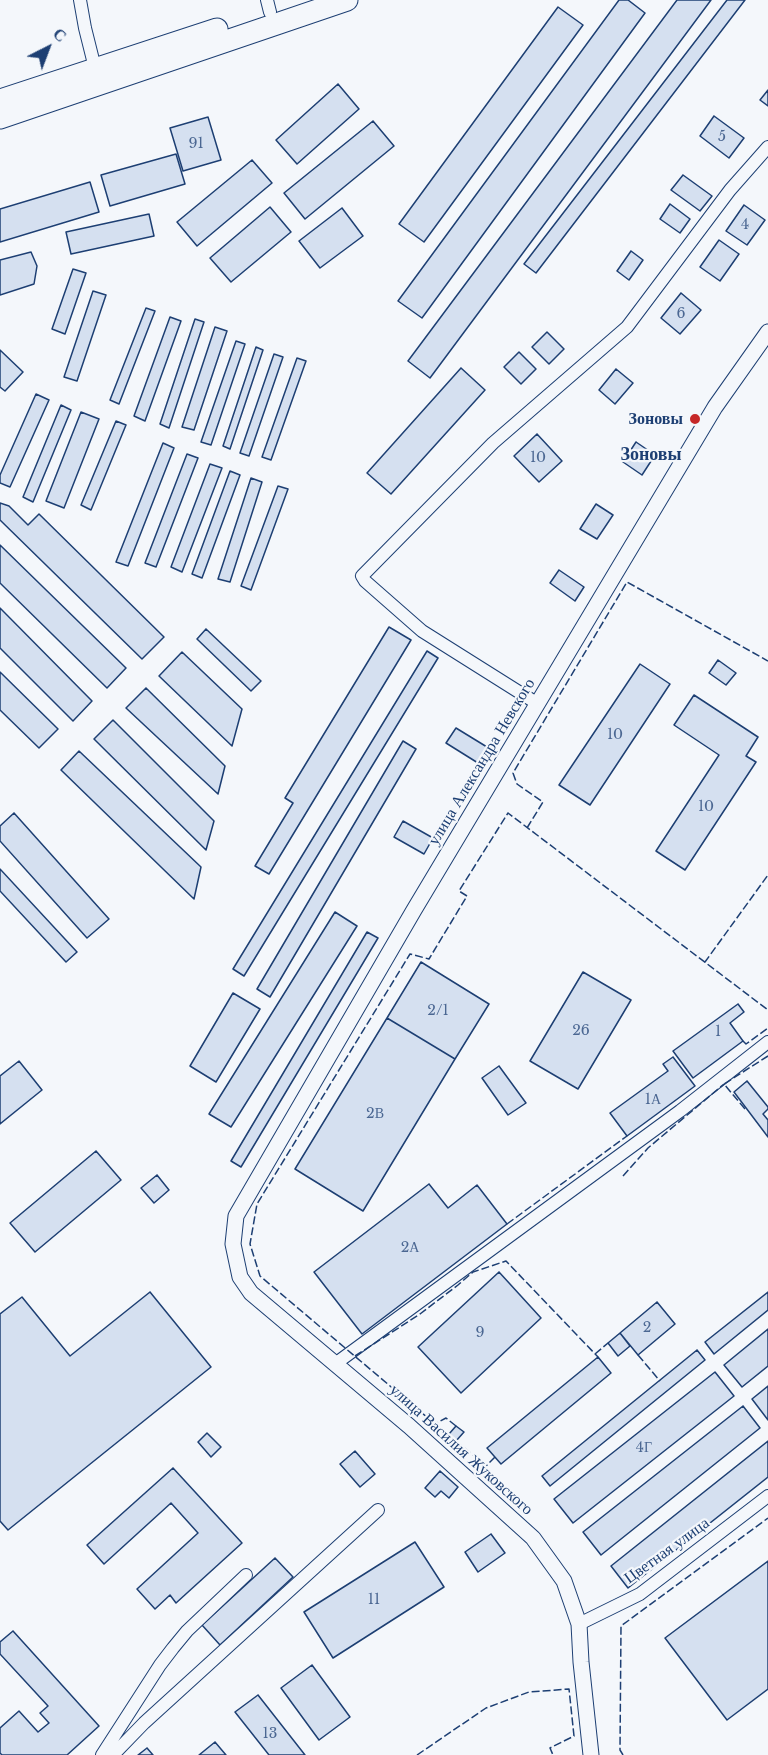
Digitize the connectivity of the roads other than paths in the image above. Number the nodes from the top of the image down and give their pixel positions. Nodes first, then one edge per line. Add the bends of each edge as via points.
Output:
1 (80, 0) edge
2 (306, 0) edge
3 (347, 0) edge
4 (268, 6) edge
5 (95, 68) junction
6 (0, 100) edge
7 (0, 118) edge
8 (768, 147) edge
9 (768, 332) edge
10 (538, 704) junction
11 (768, 1042) edge
12 (236, 1216) joint
13 (335, 1364) junction
14 (768, 1496) edge
15 (378, 1510) dead end
16 (246, 1575) dead end
17 (579, 1624) junction
18 (102, 1755) edge
19 (113, 1755) edge
20 (591, 1755) edge

1 - 5 street
2 - 4 highway
3 - 7 highway
4 - 5 highway
5 - 6 highway
8 - 10 street via 730,190 627,327 493,443 362,576 422,631
9 - 10 street, улица Александра Невского via 715,407
10 - 12 street, улица Александра Невского
11 - 13 street
12 - 13 street, улица Василия Жуковского via 233,1244 240,1277 251,1293
13 - 17 street, улица Василия Жуковского via 533,1538 564,1581
14 - 17 street, Цветная улица via 640,1594
15 - 19 street
16 - 18 street via 172,1648
17 - 20 street, улица Василия Жуковского

